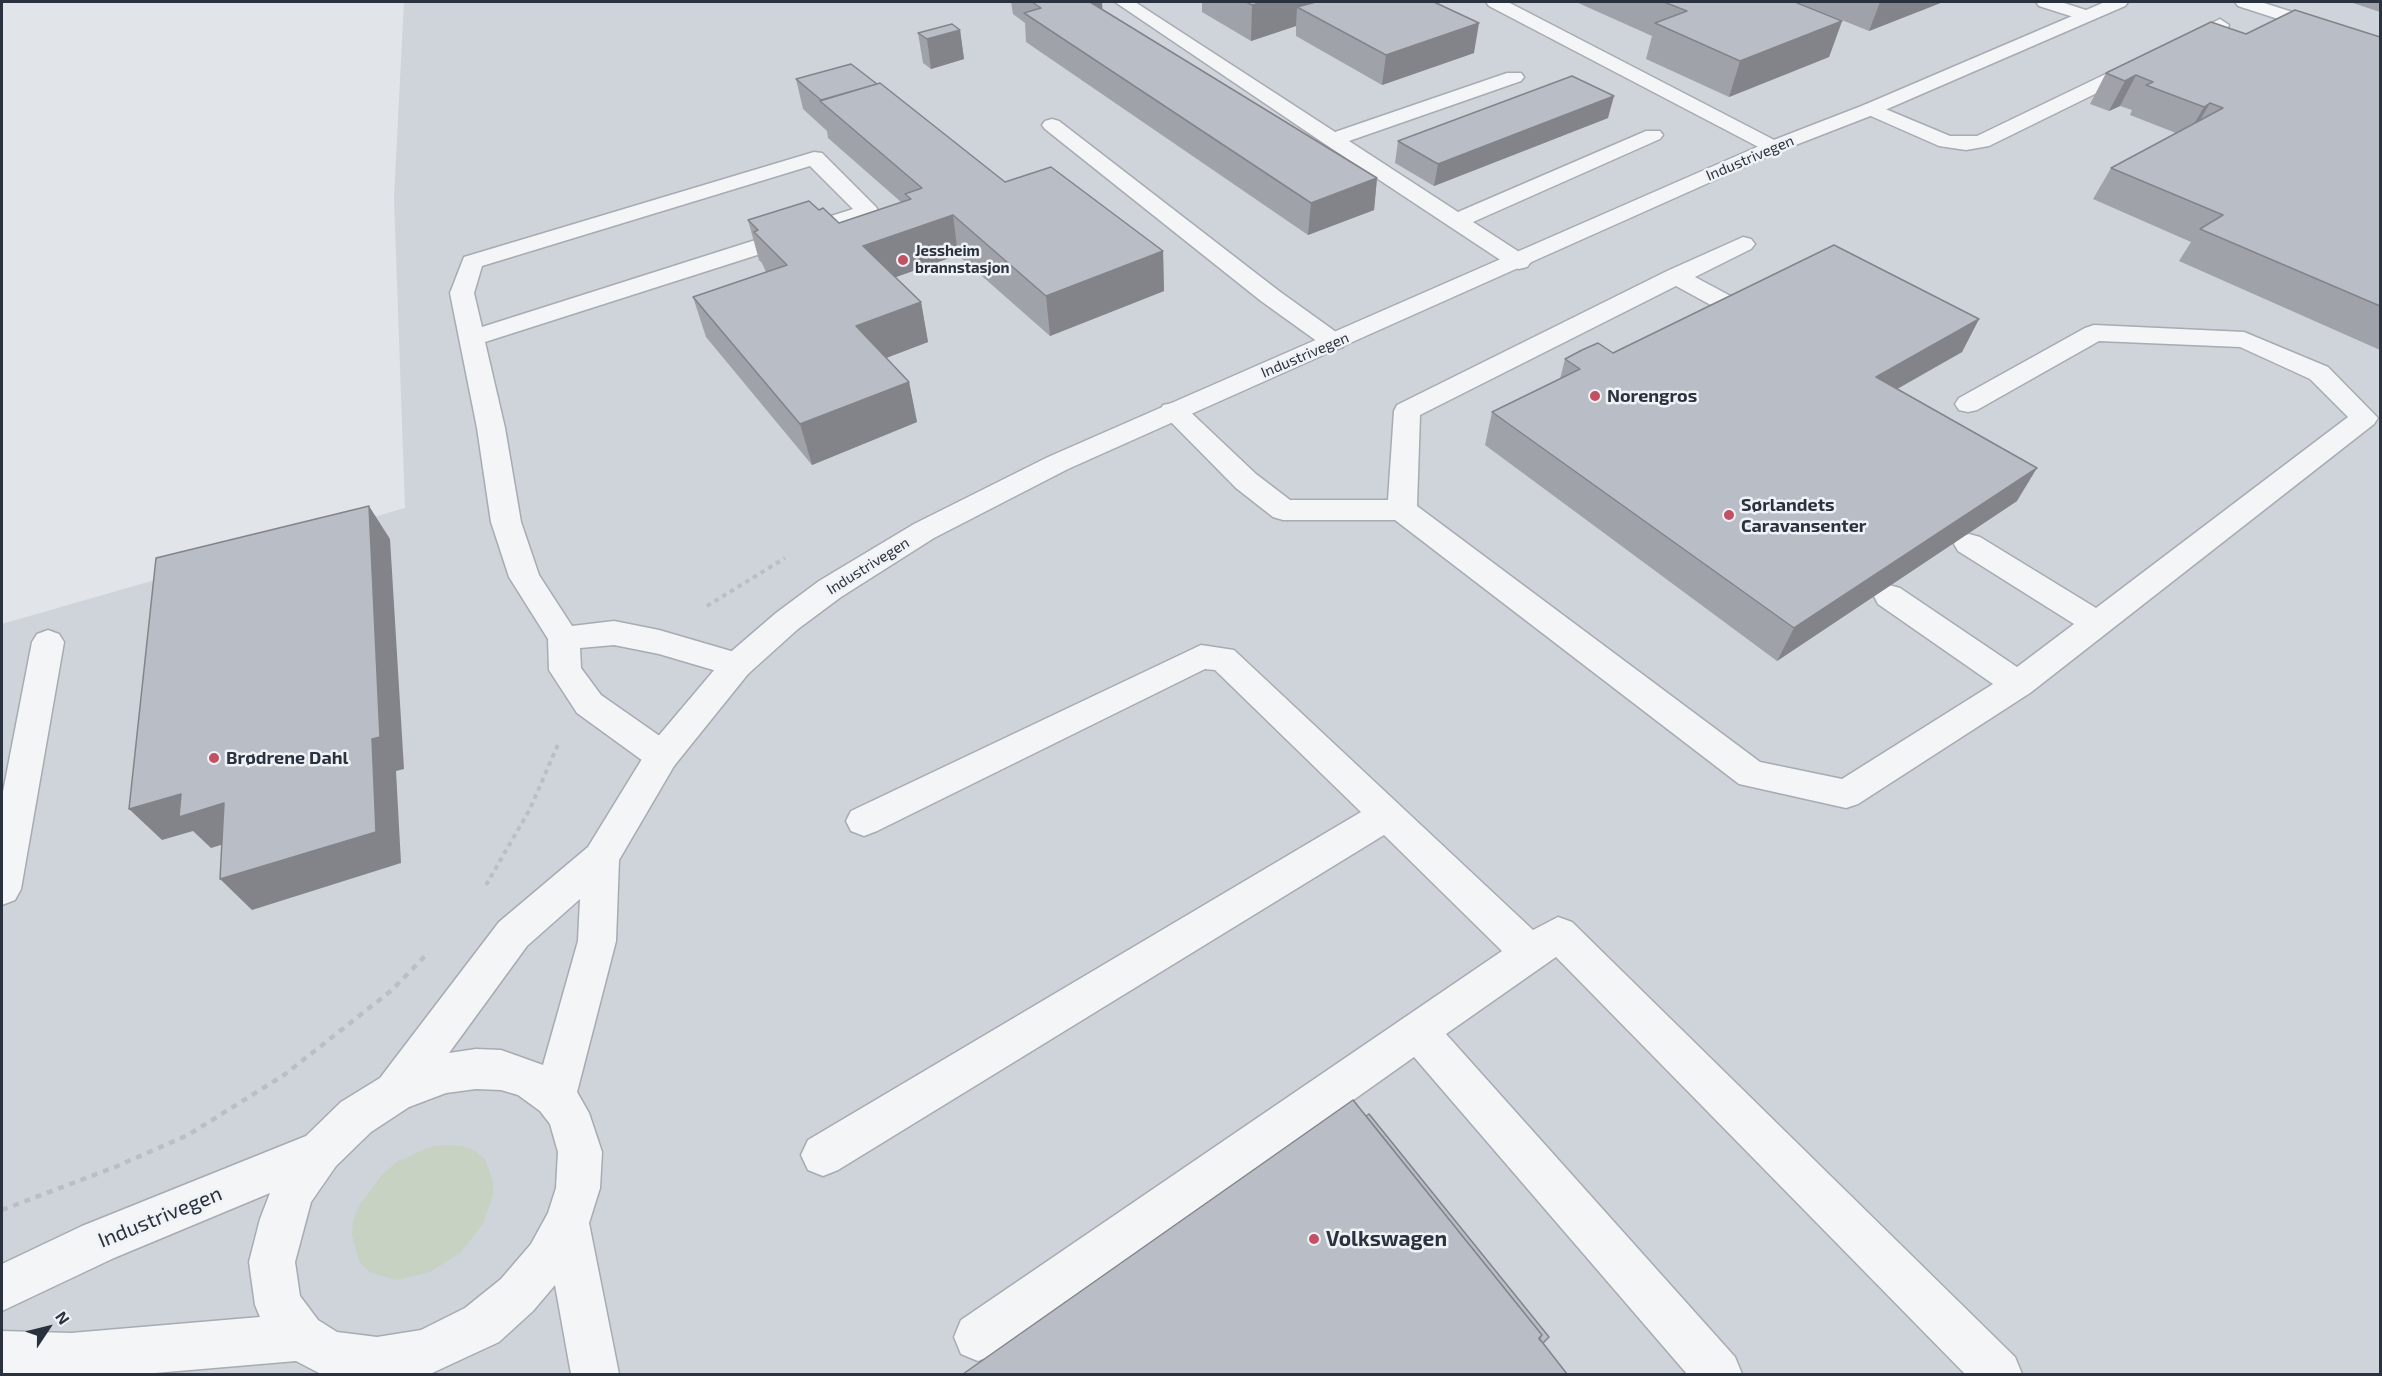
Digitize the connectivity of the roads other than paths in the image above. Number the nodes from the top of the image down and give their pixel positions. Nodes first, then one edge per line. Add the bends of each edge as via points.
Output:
1 (1124, 2) edge
2 (1495, 2) edge
3 (2045, 2) edge
4 (2119, 2) edge
5 (2244, 2) edge
6 (2086, 16) junction
7 (2220, 25) edge
8 (2380, 46) edge
9 (1514, 77) dead end
10 (1871, 109) junction
11 (1052, 125) dead end
12 (1653, 135) dead end
13 (1332, 140) junction
14 (1773, 147) junction
15 (1456, 221) junction
16 (1743, 244) dead end
17 (1519, 262) junction
18 (1675, 276) junction
19 (1728, 305) edge
20 (472, 338) dead end
21 (1334, 342) junction
22 (1968, 404) dead end
23 (1173, 411) junction
24 (1402, 510) junction
25 (1969, 544) edge
26 (1889, 597) edge
27 (2096, 623) junction
28 (564, 638) junction
29 (48, 642) dead end
30 (737, 665) junction
31 (2018, 684) junction
32 (662, 756) junction
33 (1386, 815) junction
34 (864, 821) dead end
35 (601, 858) junction
36 (2, 889) edge
37 (1531, 953) junction
38 (1419, 1032) junction
39 (395, 1092) junction
40 (555, 1097) junction
41 (321, 1151) junction
42 (823, 1155) dead end
43 (567, 1223) junction
44 (2, 1288) edge
45 (978, 1337) dead end
46 (2, 1355) edge
47 (329, 1356) edge
48 (596, 1374) edge
49 (1718, 1374) edge
50 (1998, 1374) edge

1 - 13 street
2 - 14 street
3 - 6 street
4 - 6 street, Industrivegen
5 - 8 street
6 - 10 street, Industrivegen
7 - 10 street via 1982,142 1946,142
9 - 13 street
10 - 14 street, Industrivegen
11 - 21 street
12 - 15 street
13 - 15 street
14 - 17 street, Industrivegen
15 - 17 street
16 - 18 street
17 - 21 street, Industrivegen
18 - 19 street
18 - 24 street via 1407,411
20 - 28 street via 868,212 814,158 472,262 462,293 491,428 506,522 524,577
21 - 23 street, Industrivegen
22 - 27 street via 2094,333 2244,339 2319,373 2364,418
23 - 24 street via 1246,481 1283,510
23 - 30 street, Industrivegen via 1058,463 924,531 830,589
24 - 31 street via 1751,774 1846,794
25 - 27 street
26 - 31 street
27 - 31 street
28 - 30 street via 614,633
28 - 32 street via 565,670 589,704
29 - 36 street
30 - 32 street, Industrivegen
32 - 35 street, Industrivegen
33 - 34 street via 1223,658 1201,657
33 - 37 street
33 - 42 street
35 - 39 street, Industrivegen via 513,934
35 - 40 street, Industrivegen via 597,941
37 - 38 street
37 - 50 street via 1558,934
38 - 45 street
38 - 49 street
39 - 40 street via 446,1073 476,1069 501,1070 531,1080
39 - 41 street via 356,1118
40 - 43 street via 567,1113 580,1152 578,1188
41 - 44 street, Industrivegen via 98,1242
41 - 47 street via 295,1187 282,1218 272,1262 278,1305
43 - 47 street via 547,1260 517,1295 482,1324 424,1353 377,1361
43 - 48 street
46 - 47 street

